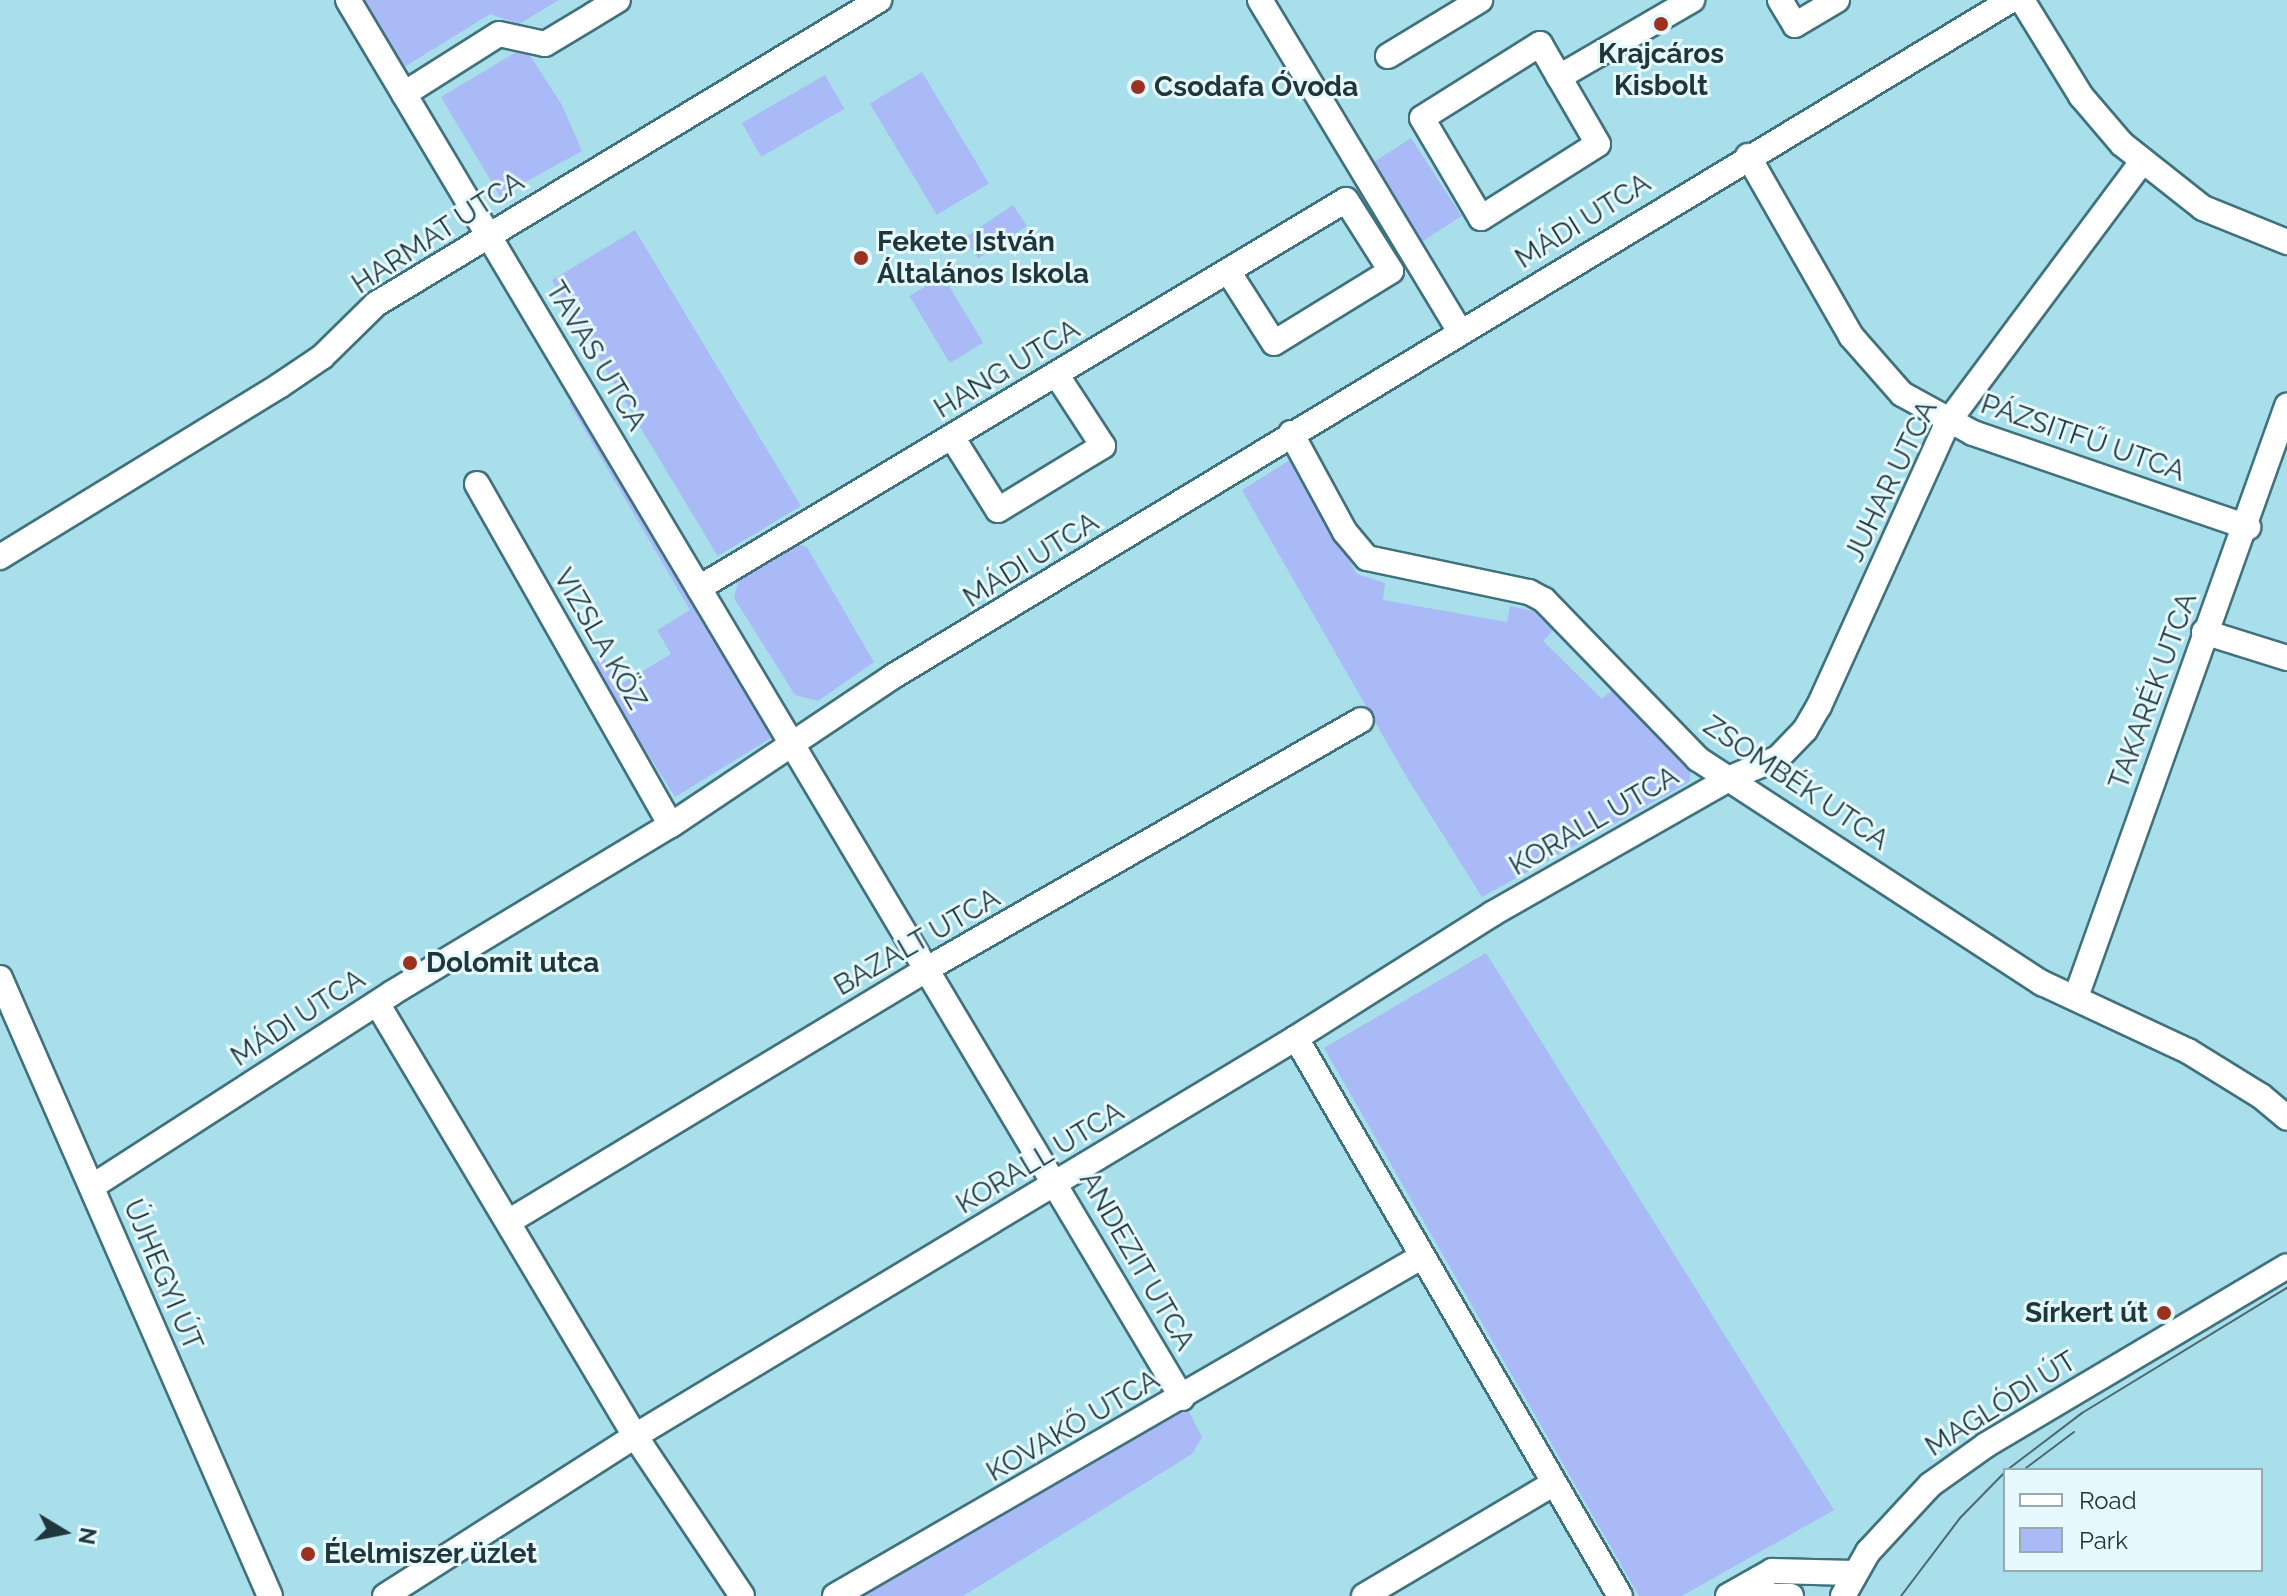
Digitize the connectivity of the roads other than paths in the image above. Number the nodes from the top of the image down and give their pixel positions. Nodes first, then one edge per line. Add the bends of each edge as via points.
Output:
1 (348, 0) edge
2 (618, 0) edge
3 (879, 0) edge
4 (1260, 0) edge
5 (1480, 0) edge
6 (1692, 0) edge
7 (1780, 0) edge
8 (1837, 0) edge
9 (2011, 0) edge
10 (2022, 0) edge
11 (1388, 56) dead end
12 (1559, 77) junction
13 (404, 94) junction
14 (1748, 156) junction
15 (2142, 162) junction
16 (482, 225) junction
17 (2287, 242) edge
18 (1228, 271) junction
19 (1460, 332) junction
20 (1056, 374) junction
21 (2287, 406) edge
22 (1948, 422) junction
23 (1291, 433) junction
24 (952, 437) junction
25 (477, 484) dead end
26 (2248, 527) junction
27 (0, 557) edge
28 (699, 588) junction
29 (2204, 632) junction
30 (2287, 658) edge
31 (1361, 720) dead end
32 (791, 743) junction
33 (1730, 778) junction
34 (671, 825) junction
35 (927, 969) junction
36 (0, 978) edge
37 (2076, 997) junction
38 (377, 1003) junction
39 (1296, 1038) junction
40 (2287, 1118) edge
41 (1056, 1183) junction
42 (93, 1186) junction
43 (508, 1222) junction
44 (1421, 1257) junction
45 (2287, 1266) edge
46 (1182, 1398) junction
47 (635, 1436) junction
48 (1551, 1485) junction
49 (1855, 1573) junction
50 (270, 1596) edge
51 (385, 1596) edge
52 (742, 1596) edge
53 (835, 1596) edge
54 (1364, 1596) edge
55 (1620, 1596) edge
56 (1728, 1596) edge
57 (1740, 1596) edge
58 (1791, 1596) edge
59 (1843, 1596) edge

1 - 13 street, TAVAS UTCA
2 - 13 street via 545,44 499,34
3 - 16 street, HARMAT UTCA
4 - 19 street
5 - 11 street
6 - 12 street
7 - 8 street via 1795,25
9 - 14 street, MÁDI UTCA
10 - 15 street via 2081,96
12 - 12 street via 1540,44 1422,118 1481,218 1598,144
13 - 16 street, TAVAS UTCA
14 - 19 street, MÁDI UTCA
14 - 22 street, PÁZSITFŰ UTCA via 1860,348 1902,394
15 - 17 street via 2203,208
15 - 22 street, JUHAR UTCA
16 - 27 street, HARMAT UTCA via 376,304 322,357
16 - 28 street, TAVAS UTCA
18 - 18 street, HANG UTCA via 1346,200 1391,271 1274,343
18 - 20 street, HANG UTCA
19 - 23 street, MÁDI UTCA
20 - 24 street, HANG UTCA
20 - 24 street via 1103,446 998,510
21 - 26 street, TAKARÉK UTCA
22 - 26 street, PÁZSITFŰ UTCA
22 - 33 street, JUHAR UTCA via 1805,730 1778,758
23 - 32 street, MÁDI UTCA
23 - 33 street, ZSOMBÉK UTCA via 1345,532 1367,558 1529,592 1544,600 1698,759
24 - 28 street, HANG UTCA
25 - 34 street, VIZSLA KÖZ
26 - 29 street, TAKARÉK UTCA
28 - 32 street, TAVAS UTCA
29 - 30 street
29 - 37 street, TAKARÉK UTCA
31 - 35 street, BAZALT UTCA
32 - 34 street, MÁDI UTCA
32 - 35 street, ANDEZIT UTCA
33 - 37 street, ZSOMBÉK UTCA via 2042,983
33 - 39 street, KORALL UTCA via 1492,914
34 - 38 street, MÁDI UTCA
35 - 41 street, ANDEZIT UTCA
35 - 43 street, BAZALT UTCA
36 - 42 street, ÚJHEGYI ÚT
37 - 40 street, ZSOMBÉK UTCA via 2234,1078
38 - 42 street, MÁDI UTCA
38 - 43 street
39 - 41 street, KORALL UTCA
39 - 44 street
41 - 46 street, ANDEZIT UTCA
41 - 47 street, KORALL UTCA
42 - 50 street, ÚJHEGYI ÚT
43 - 47 street
44 - 46 street, KOVAKŐ UTCA
44 - 48 street
45 - 49 street, MAGLÓDI ÚT via 1950,1471 1906,1508
46 - 53 street, KOVAKŐ UTCA
47 - 51 street, KORALL UTCA
47 - 52 street
48 - 54 street
48 - 55 street
49 - 56 street via 1772,1571
49 - 59 street, MAGLÓDI ÚT
57 - 58 street

